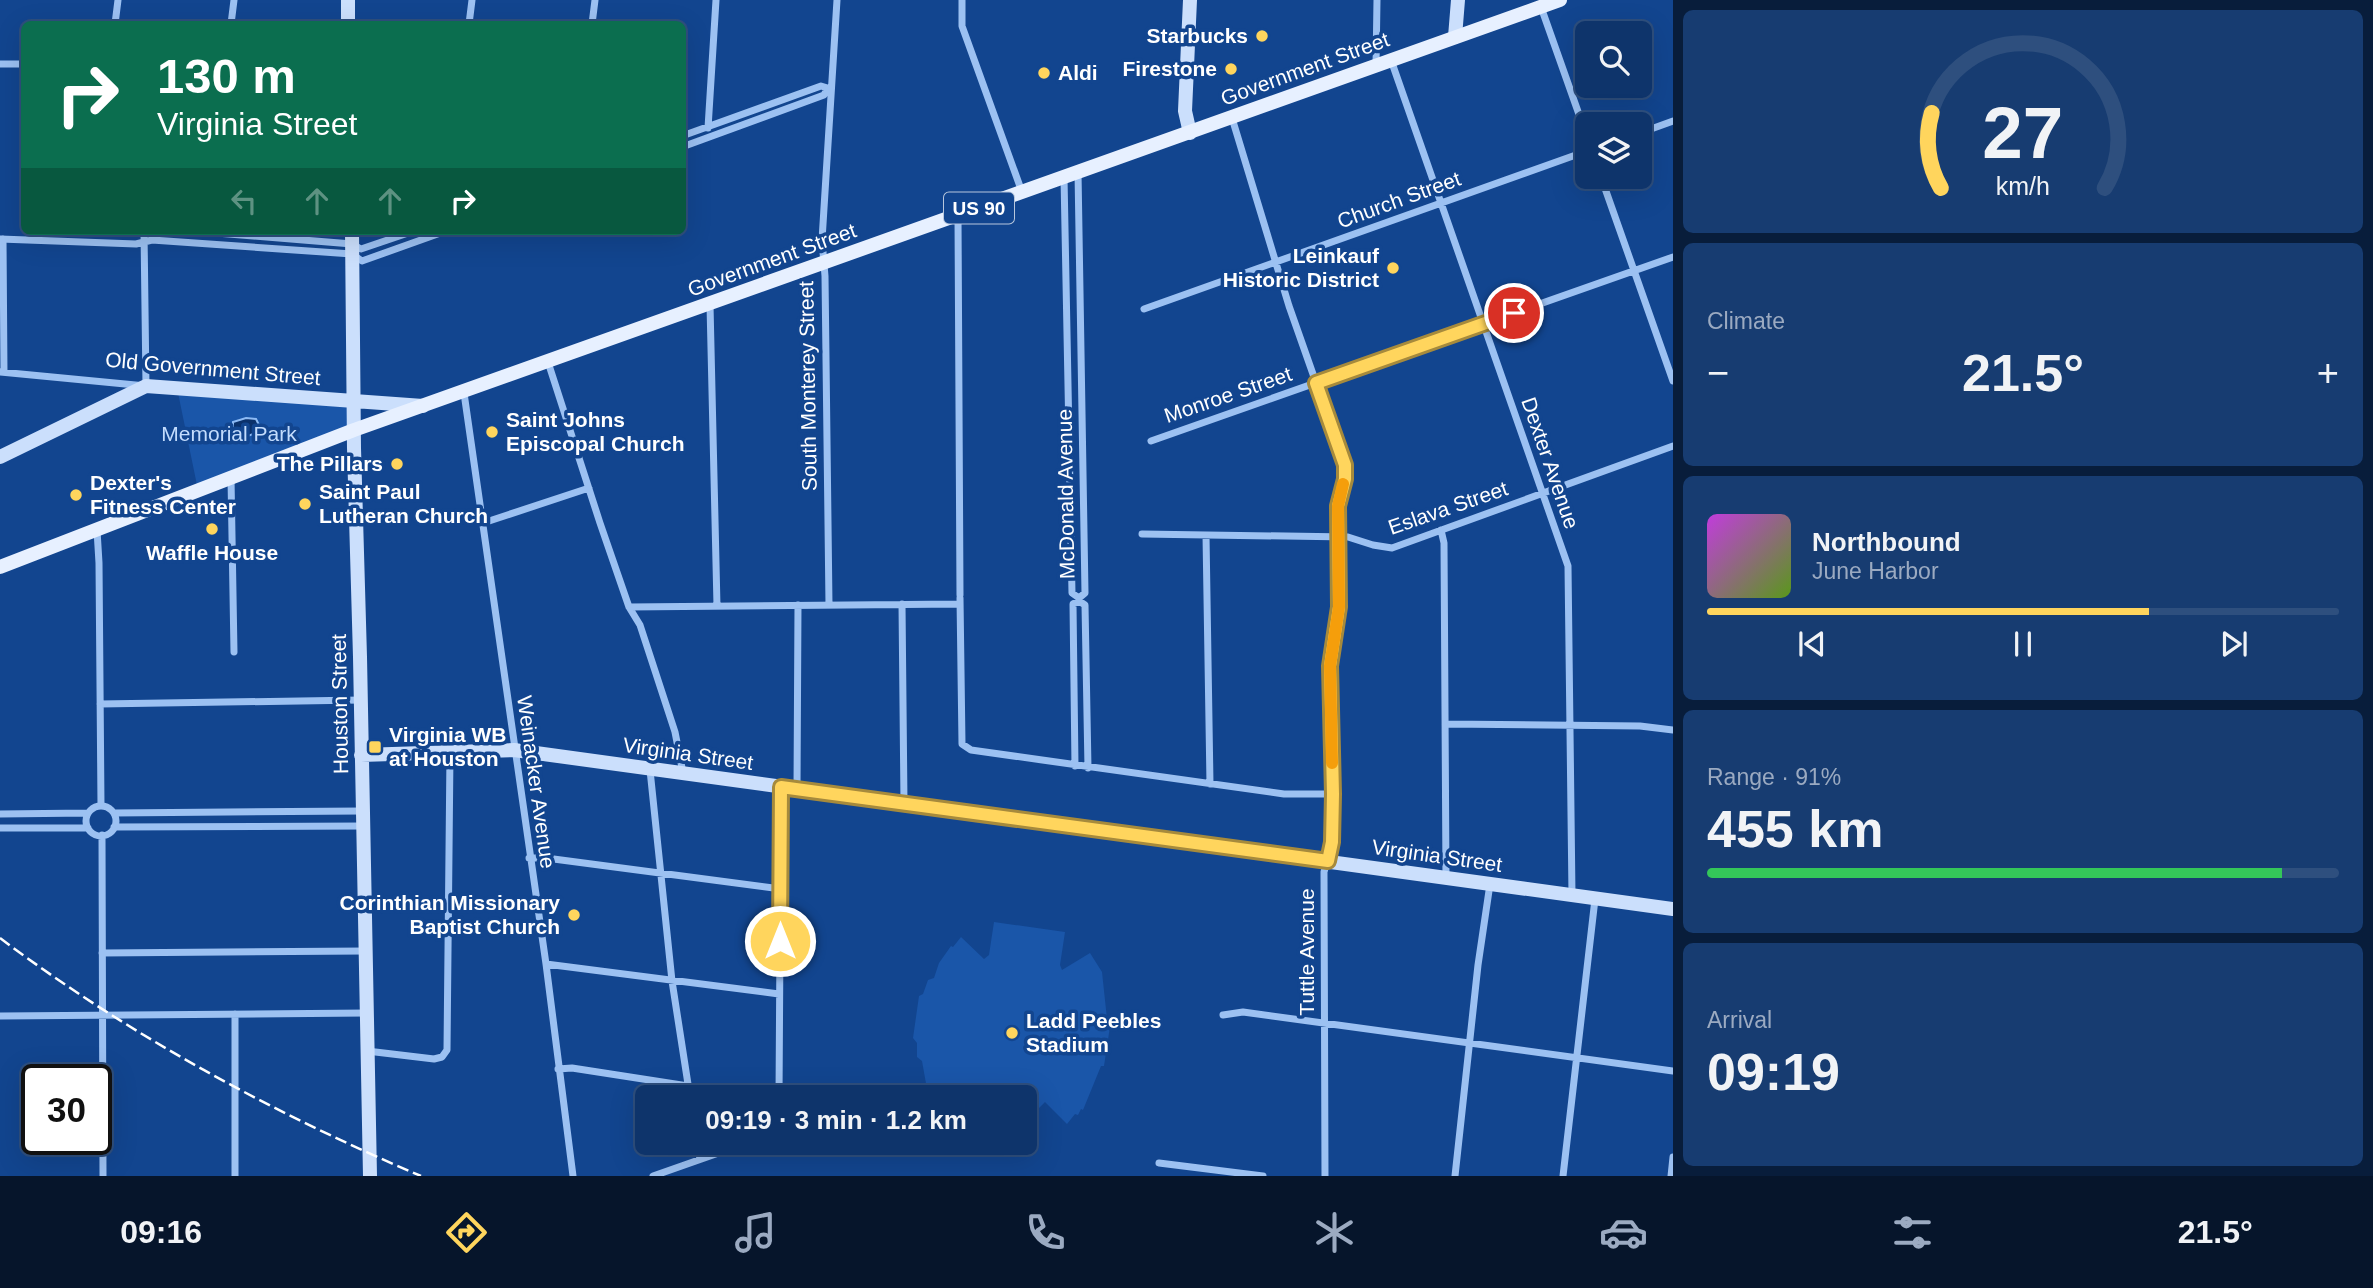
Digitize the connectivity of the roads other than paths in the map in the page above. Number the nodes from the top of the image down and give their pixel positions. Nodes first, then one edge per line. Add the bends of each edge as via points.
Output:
1 (118, 0) edge
2 (234, 0) edge
3 (348, 0) edge
4 (472, 0) edge
5 (595, 0) edge
6 (716, 0) edge
7 (837, 0) edge
8 (962, 0) edge
9 (1190, 0) edge
10 (1377, 0) edge
11 (1458, 0) edge
12 (1560, 0) edge
13 (1541, 7) junction
14 (115, 21) edge
15 (231, 21) edge
16 (348, 21) edge
17 (469, 21) edge
18 (592, 21) edge
19 (1455, 37) junction
20 (1390, 60) junction
21 (0, 64) edge
22 (21, 64) edge
23 (1376, 65) junction
24 (829, 89) junction
25 (1578, 112) edge
26 (1233, 118) junction
27 (1673, 121) edge
28 (707, 127) junction
29 (1652, 129) edge
30 (1190, 133) junction
31 (686, 135) edge
32 (710, 137) junction
33 (686, 145) edge
34 (1575, 155) edge
35 (1071, 175) junction
36 (1605, 189) edge
37 (1022, 192) junction
38 (1440, 204) junction
39 (958, 216) junction
40 (144, 235) edge
41 (260, 235) edge
42 (402, 235) edge
43 (435, 235) edge
44 (2, 239) edge
45 (144, 242) junction
46 (352, 243) edge
47 (1673, 257) edge
48 (1275, 263) junction
49 (823, 264) junction
50 (1634, 271) junction
51 (710, 305) junction
52 (1144, 309) dead end
53 (1483, 324) junction
54 (548, 362) junction
55 (2, 372) edge
56 (1673, 381) edge
57 (1316, 383) junction
58 (146, 386) junction
59 (464, 393) junction
60 (354, 401) junction
61 (424, 406) junction
62 (354, 430) junction
63 (1151, 441) dead end
64 (1673, 446) edge
65 (0, 457) edge
66 (231, 477) junction
67 (589, 488) junction
68 (1543, 494) junction
69 (483, 523) junction
70 (97, 530) junction
71 (1441, 530) junction
72 (1142, 534) dead end
73 (1206, 535) junction
74 (1338, 537) junction
75 (0, 567) edge
76 (960, 599) junction
77 (902, 604) junction
78 (798, 605) junction
79 (829, 605) junction
80 (717, 606) junction
81 (629, 607) junction
82 (233, 652) dead end
83 (361, 700) junction
84 (100, 704) junction
85 (1446, 724) junction
86 (1570, 725) junction
87 (1673, 730) edge
88 (514, 750) junction
89 (450, 752) junction
90 (361, 755) junction
91 (1075, 766) junction
92 (1088, 768) junction
93 (650, 770) junction
94 (684, 774) junction
95 (1210, 784) junction
96 (781, 787) junction
97 (797, 789) junction
98 (1333, 794) junction
99 (904, 804) junction
100 (101, 806) junction
101 (224, 812) junction
102 (88, 813) junction
103 (114, 813) junction
104 (0, 814) edge
105 (363, 819) junction
106 (114, 827) junction
107 (225, 827) junction
108 (0, 828) edge
109 (88, 828) junction
110 (102, 835) junction
111 (529, 858) junction
112 (1328, 861) junction
113 (660, 873) junction
114 (1446, 878) junction
115 (1490, 884) junction
116 (781, 889) junction
117 (1572, 895) junction
118 (1594, 899) junction
119 (1673, 909) edge
120 (365, 951) junction
121 (102, 953) junction
122 (546, 964) junction
123 (672, 981) junction
124 (779, 994) junction
125 (366, 1013) junction
126 (235, 1014) junction
127 (103, 1015) junction
128 (1223, 1015) dead end
129 (0, 1016) edge
130 (1324, 1023) junction
131 (1470, 1043) junction
132 (367, 1051) junction
133 (1576, 1058) junction
134 (558, 1069) junction
135 (1673, 1071) edge
136 (682, 1085) edge
137 (689, 1085) edge
138 (779, 1085) edge
139 (699, 1155) edge
140 (712, 1155) edge
141 (1673, 1157) edge
142 (700, 1159) junction
143 (1159, 1163) dead end
144 (103, 1176) edge
145 (235, 1176) edge
146 (370, 1176) edge
147 (573, 1176) edge
148 (653, 1176) edge
149 (1263, 1176) edge
150 (1325, 1176) edge
151 (1455, 1176) edge
152 (1563, 1176) edge
153 (1671, 1176) edge

1 - 14 street
2 - 15 street
3 - 16 street
4 - 17 street
5 - 18 street
6 - 28 street
7 - 24 street, South Monterey Street
8 - 37 street via 962,26
9 - 30 street via 1185,111
10 - 23 street
11 - 19 street
12 - 13 main road, Government Street / US 90
13 - 19 main road, Government Street / US 90
13 - 25 street
19 - 20 main road, Government Street / US 90
20 - 23 main road, Government Street / US 90
20 - 38 street, Dexter Avenue
21 - 22 street
23 - 26 main road, Government Street / US 90
24 - 28 street via 821,86
24 - 32 street
24 - 49 street, South Monterey Street
26 - 30 main road, Government Street / US 90
26 - 48 street, Tuttle Avenue
27 - 29 street
28 - 31 street
28 - 32 street
30 - 35 main road, Government Street / US 90
32 - 33 street
34 - 38 street, Church Street
35 - 35 street, McDonald Avenue via 1072,593 1079,598 1085,593
35 - 37 main road, Government Street / US 90
36 - 50 street
37 - 39 main road, Government Street / US 90
38 - 48 street, Church Street
38 - 53 street, Dexter Avenue
39 - 49 main road, Government Street / US 90
39 - 76 street
40 - 45 street
41 - 46 street
42 - 46 street via 361,249
43 - 46 street via 362,261
44 - 45 street
44 - 55 street
45 - 46 street
45 - 58 street
46 - 60 street, Houston Street
47 - 50 street, Monroe Street
48 - 52 street, Church Street
48 - 57 street, Tuttle Avenue
49 - 51 main road, Government Street / US 90
49 - 79 street, South Monterey Street
50 - 53 street, Monroe Street
50 - 56 street
51 - 54 main road, Government Street / US 90
51 - 80 street
53 - 57 street, Monroe Street
53 - 68 street, Dexter Avenue
54 - 59 main road, Government Street / US 90
54 - 67 street
55 - 58 street, Old Government Street
57 - 63 street, Monroe Street
57 - 74 street, Tuttle Avenue via 1345,465
58 - 60 street, Old Government Street
58 - 65 street
59 - 61 main road, Government Street / US 90
59 - 69 street, Weinacker Avenue
60 - 61 street, Old Government Street
60 - 62 street, Houston Street
61 - 62 main road, Government Street / US 90
62 - 66 main road, Government Street / US 90
62 - 83 street, Houston Street
64 - 68 street, Eslava Street
66 - 70 main road, Government Street / US 90
66 - 82 street
67 - 69 street
67 - 81 street
68 - 71 street, Eslava Street
68 - 86 street, Dexter Avenue via 1568,566
69 - 88 street, Weinacker Avenue
70 - 75 main road, Government Street / US 90
70 - 84 street
71 - 74 street, Eslava Street via 1392,548
71 - 85 street
72 - 73 street, Eslava Street
73 - 74 street, Eslava Street
73 - 95 street
74 - 98 street, Tuttle Avenue via 1339,607 1330,666
76 - 77 street
76 - 91 street via 962,744 971,750
77 - 79 street
77 - 99 street
78 - 79 street
78 - 80 street
78 - 97 street
80 - 81 street
81 - 94 street via 640,625
83 - 84 street
83 - 90 street, Houston Street
84 - 100 street
85 - 86 street
85 - 114 street
86 - 87 street
86 - 117 street, Dexter Avenue
88 - 89 street, Virginia Street
88 - 93 street, Virginia Street
88 - 111 street, Weinacker Avenue
89 - 90 street, Virginia Street
89 - 132 street via 447,1050 434,1059
90 - 105 street, Houston Street
91 - 92 street
91 - 92 street, McDonald Avenue via 1073,604 1079,601 1085,605
92 - 95 street
93 - 94 street, Virginia Street
93 - 113 street
94 - 96 street, Virginia Street
95 - 98 street via 1284,794
96 - 97 street, Virginia Street
96 - 116 street
97 - 99 street, Virginia Street
98 - 112 street, Tuttle Avenue
99 - 112 street, Virginia Street
100 - 102 street
100 - 103 street
101 - 103 street
101 - 105 street
101 - 107 street
102 - 104 street
102 - 109 street
103 - 106 street
105 - 107 street
105 - 120 street, Houston Street
106 - 107 street
106 - 110 street
108 - 109 street
109 - 110 street
110 - 121 street
111 - 113 street
111 - 122 street, Weinacker Avenue
112 - 114 street, Virginia Street
112 - 130 street, Tuttle Avenue via 1324,872
113 - 116 street
113 - 123 street
114 - 115 street, Virginia Street
115 - 117 street, Virginia Street
115 - 131 street
116 - 124 street
117 - 118 street, Virginia Street
118 - 119 street, Virginia Street
118 - 133 street
120 - 121 street
120 - 125 street, Houston Street
121 - 127 street
122 - 123 street
122 - 134 street, Weinacker Avenue
123 - 124 street
123 - 137 street
124 - 138 street
125 - 126 street
125 - 132 street, Houston Street
126 - 127 street
126 - 145 street
127 - 129 street
127 - 144 street
128 - 130 street via 1243,1012
130 - 131 street
130 - 150 street, Tuttle Avenue
131 - 133 street
131 - 151 street
132 - 146 street, Houston Street
133 - 135 street
133 - 152 street
134 - 136 street
134 - 147 street, Weinacker Avenue
139 - 142 street
140 - 142 street
141 - 153 street
142 - 148 street
143 - 149 street

